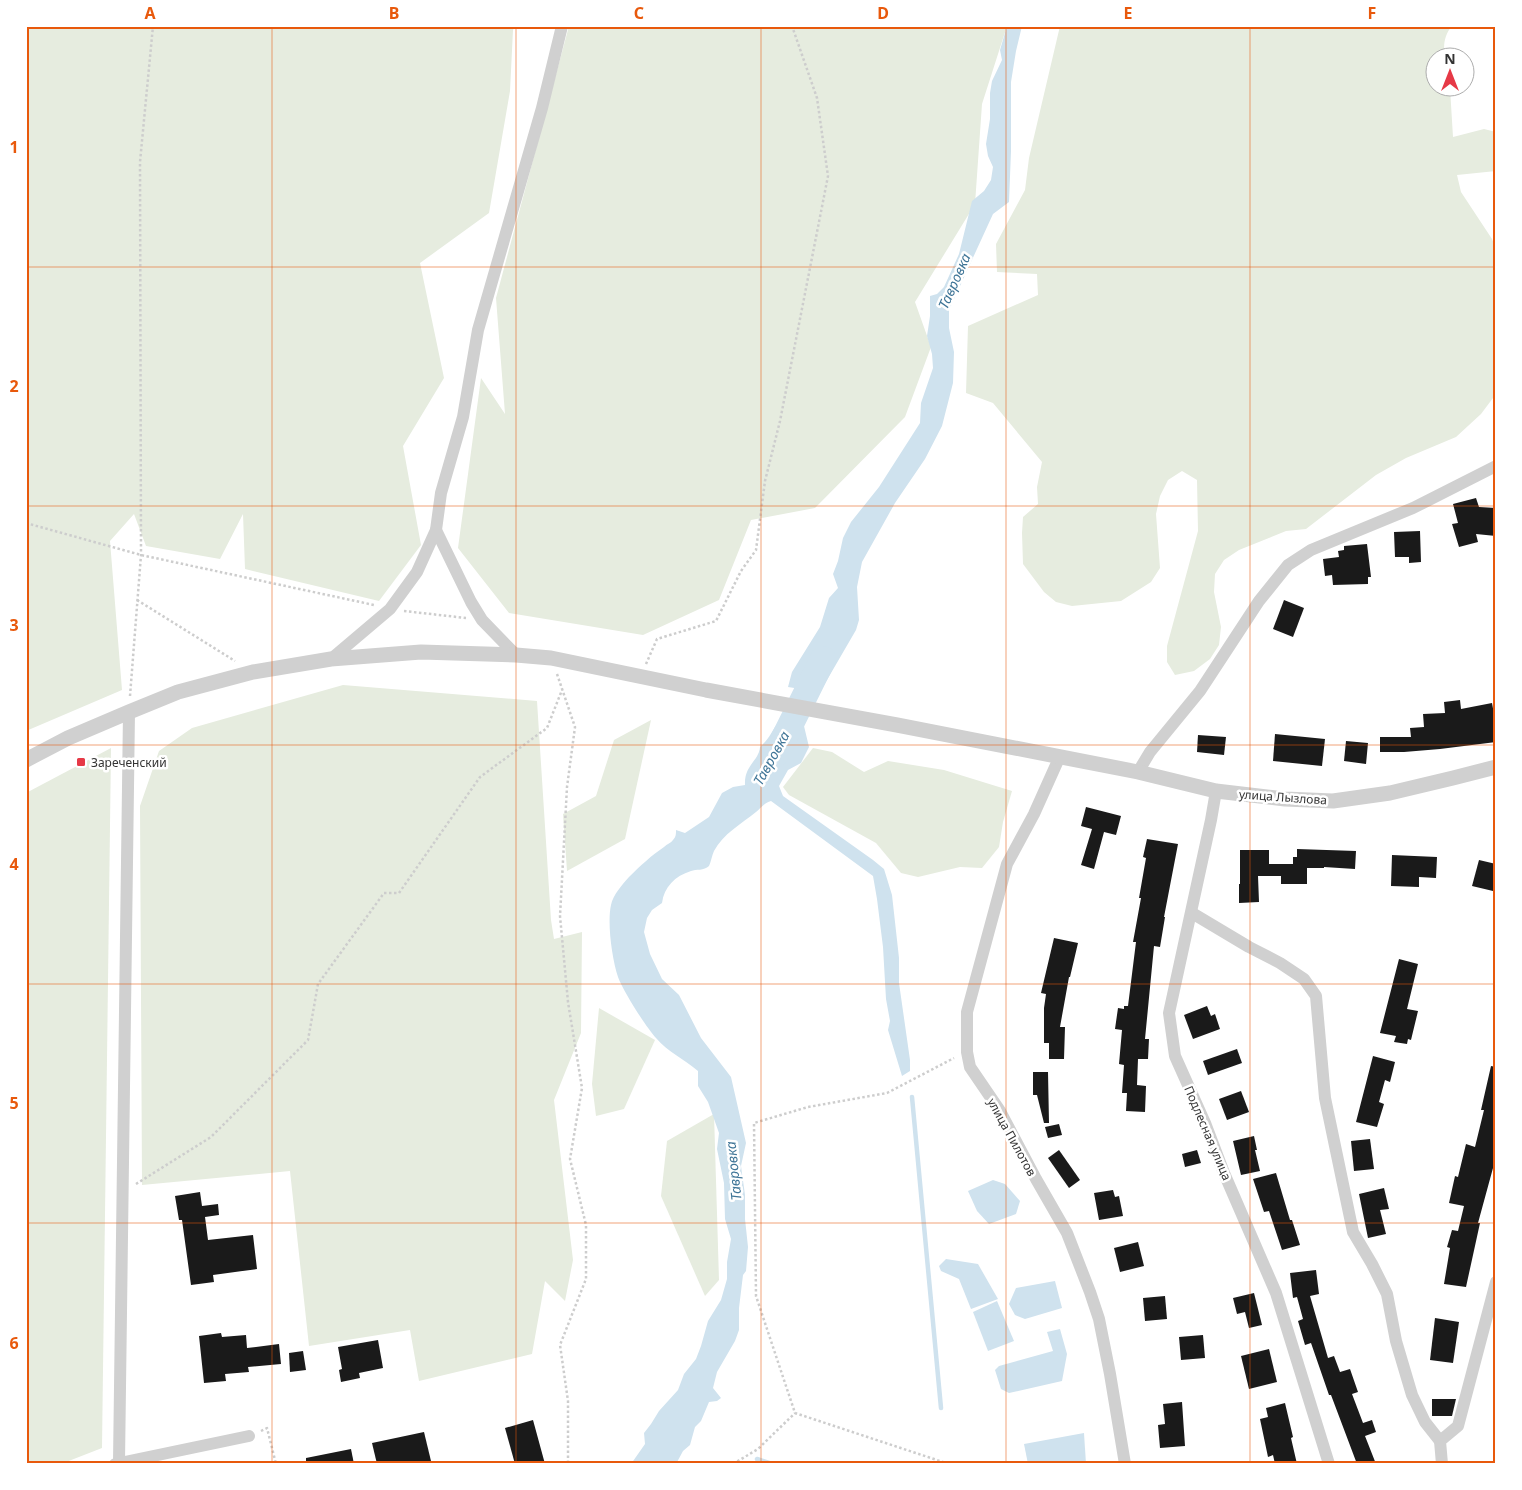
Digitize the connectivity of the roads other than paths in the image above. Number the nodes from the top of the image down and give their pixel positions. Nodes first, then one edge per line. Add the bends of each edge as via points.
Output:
1 (562, 26) edge
2 (1496, 466) edge
3 (436, 530) junction
4 (516, 655) junction
5 (331, 659) junction
6 (129, 712) junction
7 (1060, 756) junction
8 (26, 760) edge
9 (1496, 767) edge
10 (1138, 772) junction
11 (1216, 791) junction
12 (1192, 912) junction
13 (1496, 1282) edge
14 (249, 1436) road end
15 (1440, 1441) junction
16 (117, 1463) edge
17 (1125, 1464) edge
18 (1329, 1464) edge
19 (1442, 1464) edge

1 - 3 street via 542,108 478,330 463,417 441,493
2 - 10 street via 1413,508 1311,550 1288,566 1258,601 1200,691 1150,752
3 - 4 street via 482,620
3 - 5 street via 417,572 390,609
4 - 5 street, улица Лызлова via 421,652
4 - 7 street, улица Лызлова via 551,658
5 - 6 street, улица Лызлова via 253,672 178,692
6 - 8 street, улица Лызлова
6 - 16 street
7 - 10 street, улица Лызлова
7 - 17 street, улица Пилотов via 1007,864 967,1012 967,1052 970,1067 1000,1111 1067,1233 1090,1292 1099,1319
9 - 11 street, улица Лызлова via 1390,793 1333,801
10 - 11 street, улица Лызлова
11 - 12 street, Подлесная улица
12 - 15 street via 1304,979 1316,996 1325,1098 1352,1232 1387,1294 1396,1341 1412,1395 1425,1422
12 - 18 street, Подлесная улица via 1169,1013 1175,1056 1276,1293
13 - 15 street via 1458,1426
14 - 16 street
15 - 19 street

